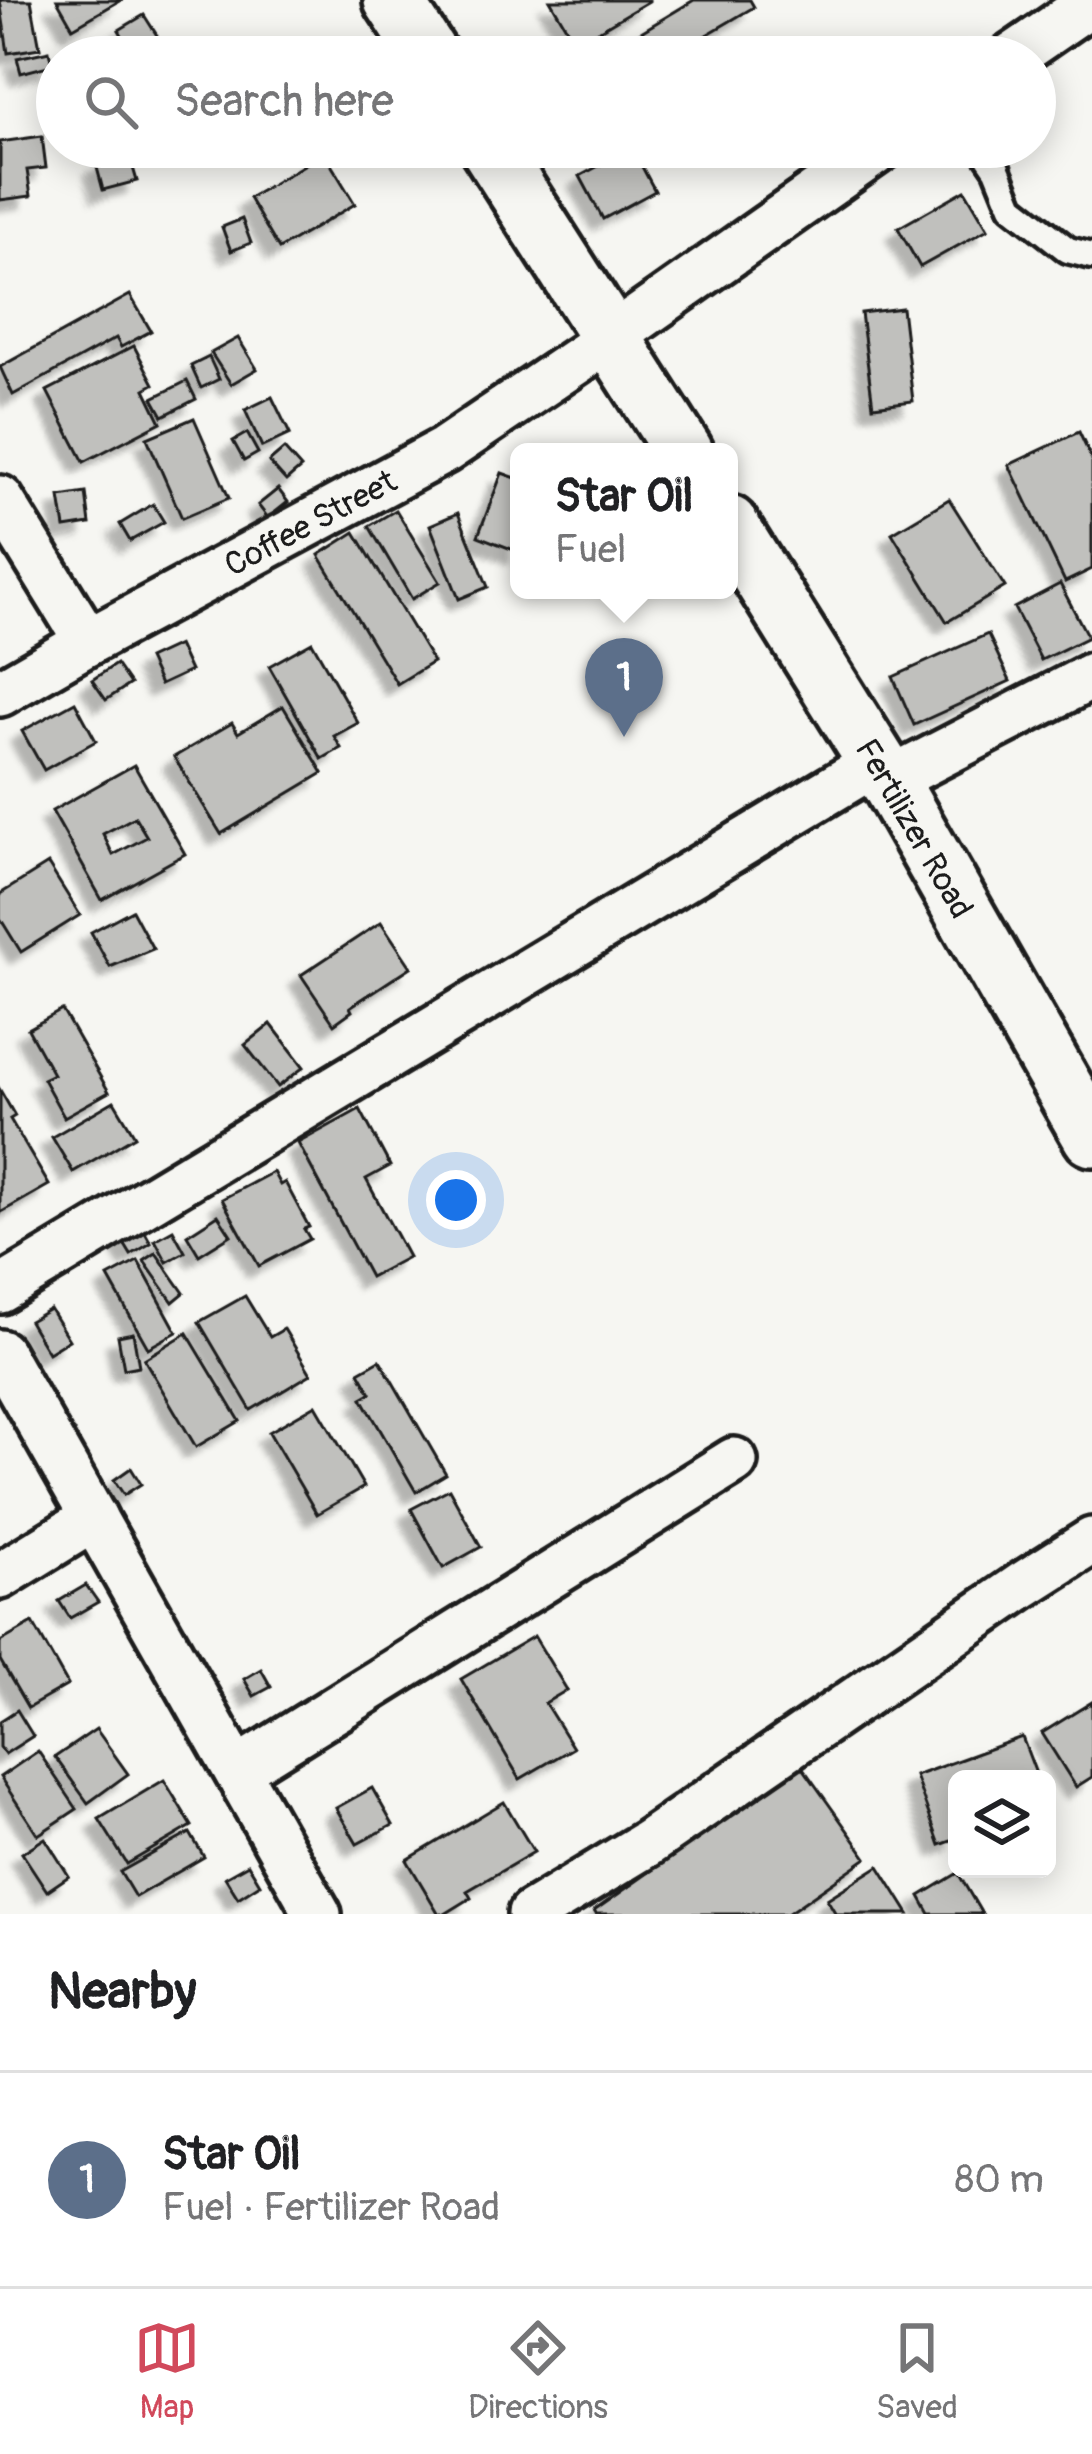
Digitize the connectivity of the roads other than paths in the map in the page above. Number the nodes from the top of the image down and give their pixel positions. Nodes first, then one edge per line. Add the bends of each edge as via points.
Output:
1 (393, 0) edge
2 (1092, 2) edge
3 (416, 36) edge
4 (1043, 36) edge
5 (503, 168) edge
6 (852, 168) edge
7 (996, 168) edge
8 (1092, 256) edge
9 (612, 337) junction
10 (678, 443) edge
11 (0, 499) edge
12 (738, 538) edge
13 (88, 642) junction
14 (1092, 676) edge
15 (0, 693) edge
16 (883, 771) junction
17 (1092, 1137) edge
18 (0, 1290) edge
19 (0, 1353) edge
20 (734, 1461) dead end
21 (94, 1518) junction
22 (1092, 1541) edge
23 (0, 1576) edge
24 (238, 1770) junction
25 (318, 1914) edge
26 (531, 1914) edge

1 - 3 street
2 - 4 street
5 - 9 street
6 - 9 street, Coffee Street
7 - 8 lane via 1012,206 1068,250
9 - 10 street
9 - 13 street, Coffee Street via 445,449
11 - 13 street
12 - 16 street, Fertilizer Road
13 - 15 street, Coffee Street
14 - 16 street
16 - 17 street, Fertilizer Road
16 - 18 street
19 - 21 street
20 - 24 street
21 - 23 street
21 - 24 street
22 - 26 street via 648,1844
24 - 25 street

